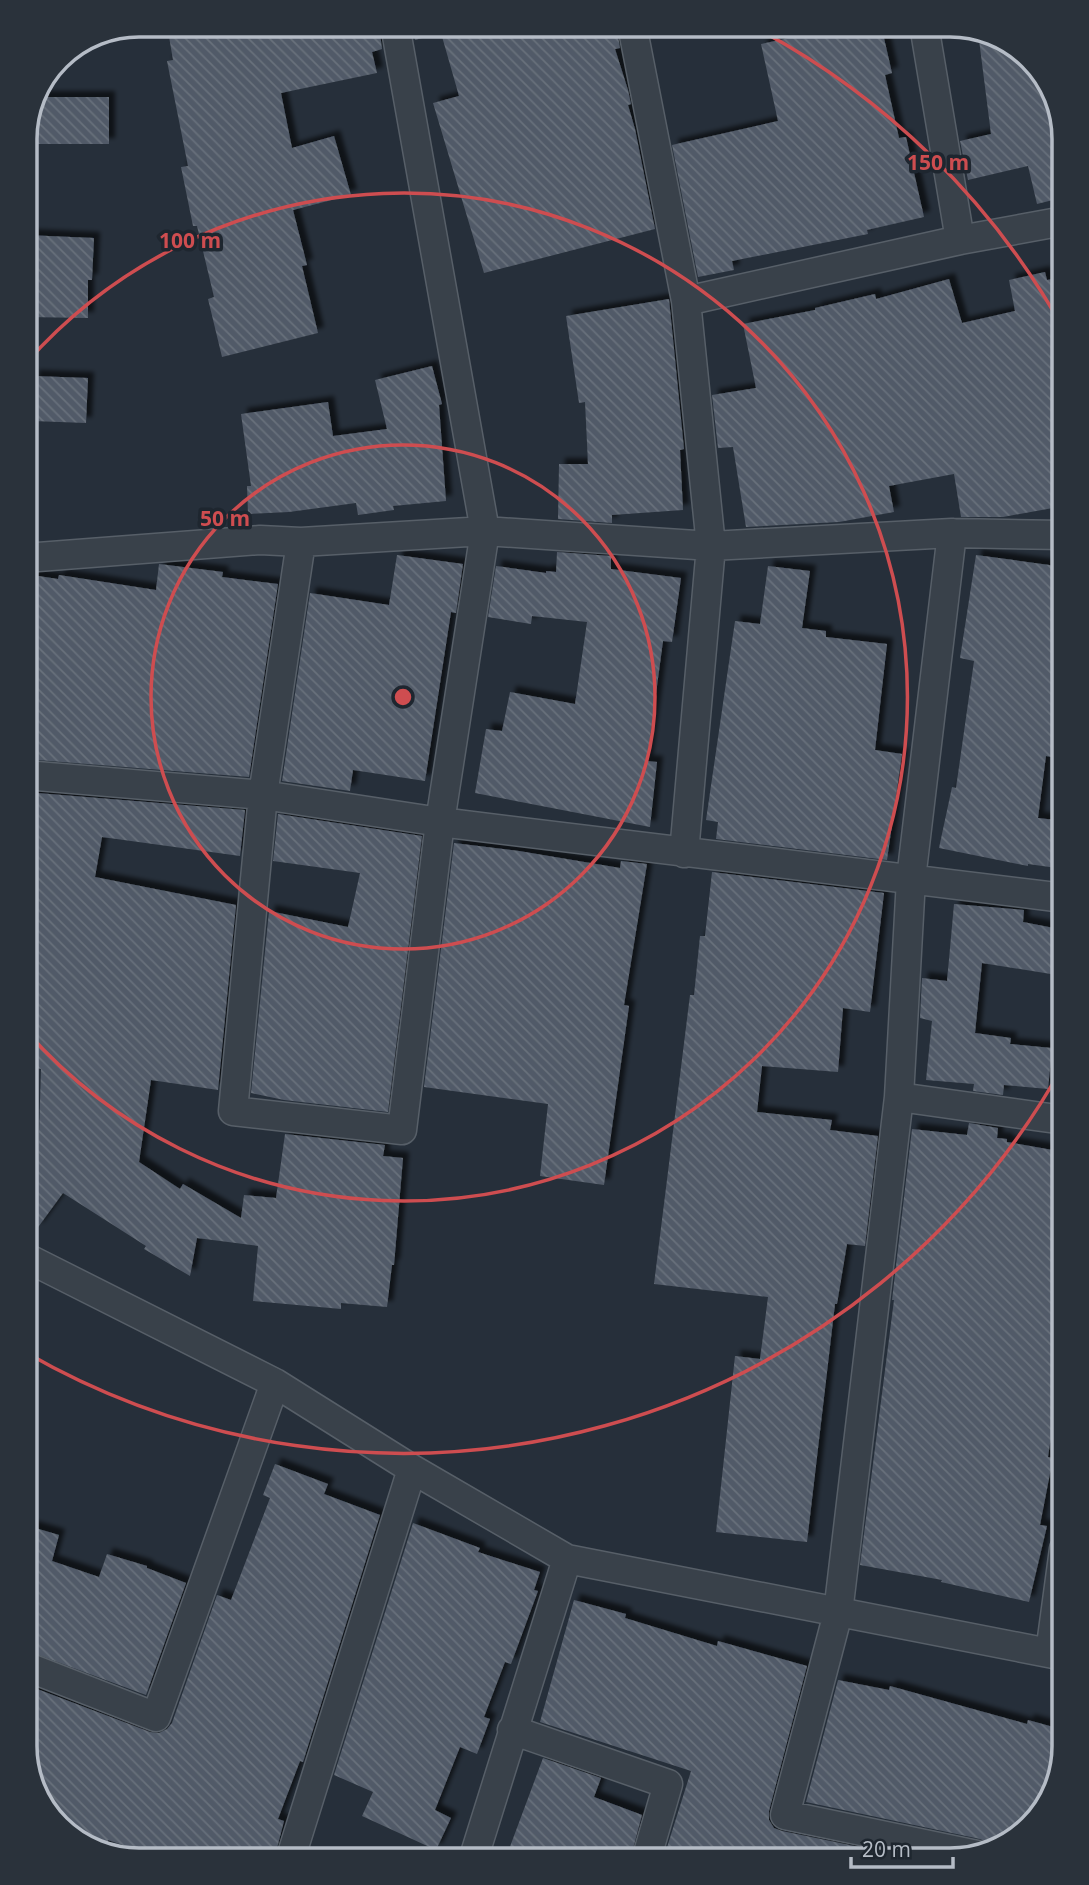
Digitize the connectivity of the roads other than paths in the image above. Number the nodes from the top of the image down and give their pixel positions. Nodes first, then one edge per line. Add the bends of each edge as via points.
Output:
1 (397, 37) edge
2 (634, 37) edge
3 (926, 37) edge
4 (1052, 223) edge
5 (960, 240) junction
6 (686, 301) junction
7 (485, 531) junction
8 (952, 533) junction
9 (1052, 536) edge
10 (301, 542) junction
11 (712, 546) junction
12 (37, 557) edge
13 (37, 776) edge
14 (263, 795) junction
15 (440, 821) junction
16 (684, 853) junction
17 (911, 878) junction
18 (1052, 896) edge
19 (899, 1097) junction
20 (1052, 1119) edge
21 (37, 1264) edge
22 (275, 1383) junction
23 (412, 1469) junction
24 (566, 1559) junction
25 (838, 1613) junction
26 (1052, 1654) edge
27 (37, 1671) edge
28 (512, 1730) junction
29 (294, 1848) edge
30 (477, 1848) edge
31 (649, 1848) edge
32 (947, 1848) edge

1 - 7 street
2 - 6 street
3 - 5 street
4 - 5 street
5 - 6 street
6 - 11 street
7 - 10 street
7 - 11 street
7 - 15 street
8 - 9 street
8 - 11 street
8 - 17 street
10 - 12 street via 260,540
10 - 14 street
11 - 16 street
13 - 14 street
14 - 15 street
14 - 15 street via 233,1111 402,1130
15 - 16 street
16 - 17 street
17 - 18 street
17 - 19 street
19 - 20 street
19 - 25 street
21 - 22 street
22 - 23 street
22 - 27 street via 156,1717
23 - 24 street
23 - 29 street
24 - 25 street
24 - 28 street
25 - 26 street
25 - 32 street via 785,1815
28 - 30 street
28 - 31 street via 667,1784

